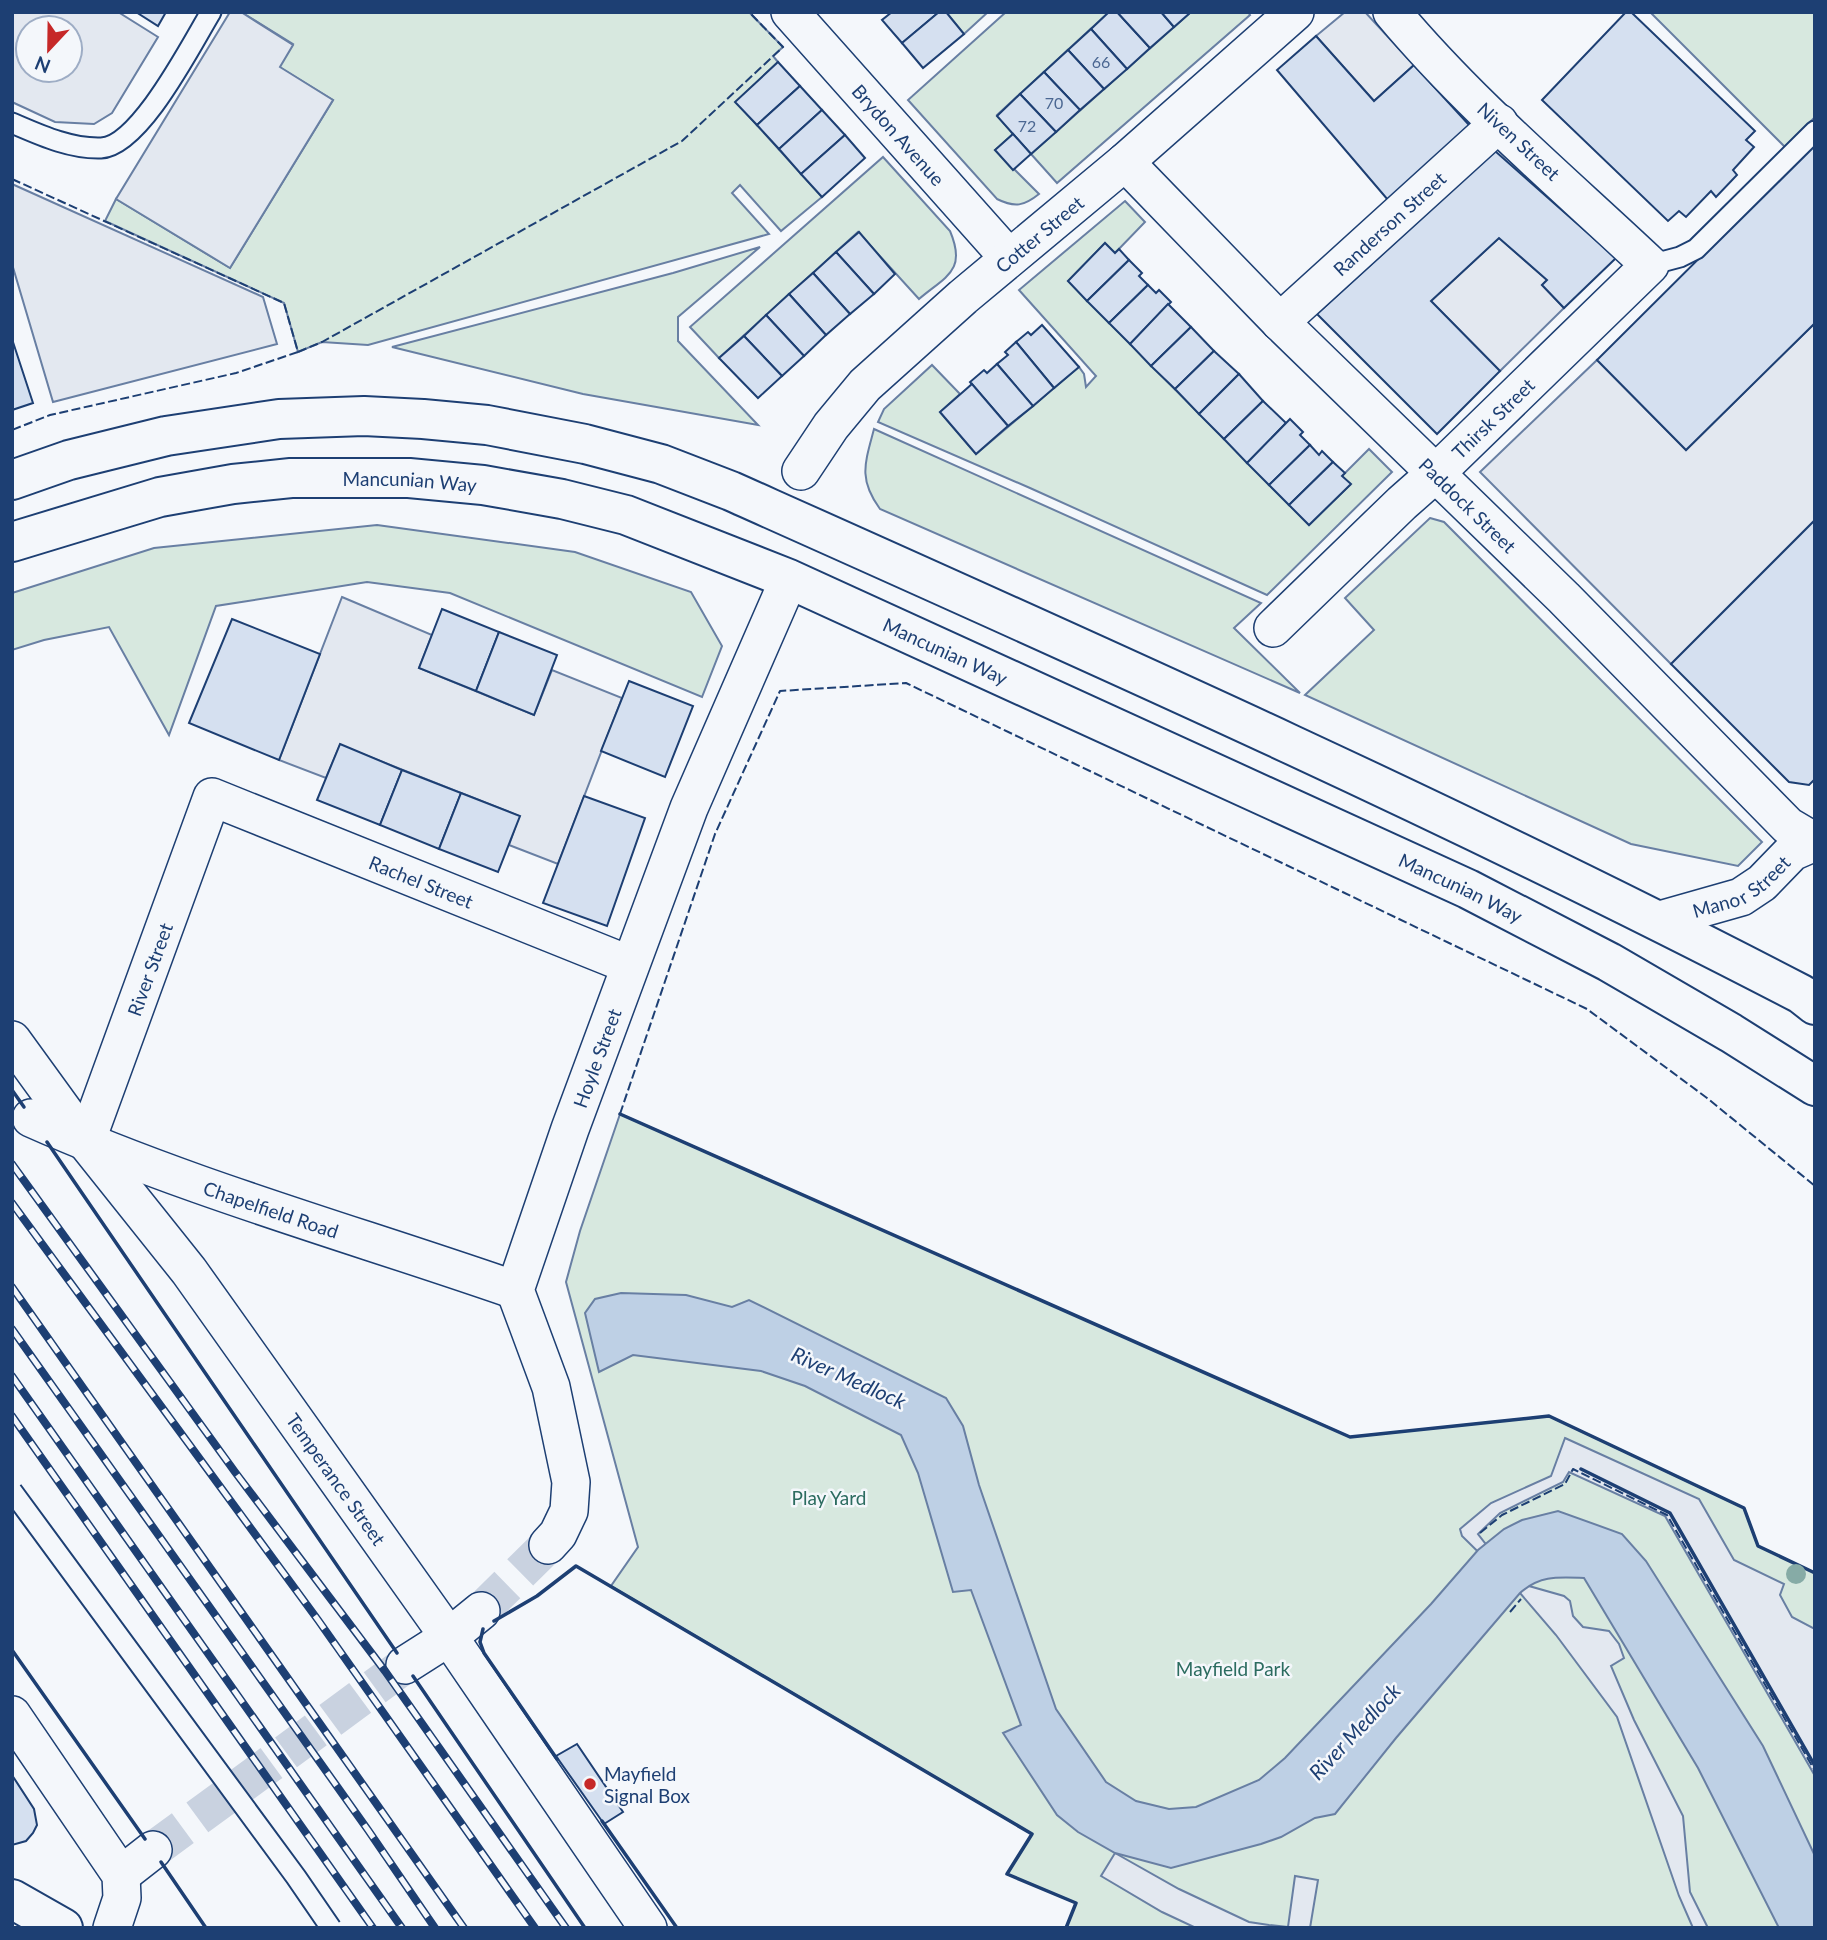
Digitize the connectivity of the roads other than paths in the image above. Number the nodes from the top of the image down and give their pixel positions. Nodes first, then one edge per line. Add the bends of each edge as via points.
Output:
1 (211, 12) edge
2 (790, 12) edge
3 (1295, 12) edge
4 (1392, 12) edge
5 (12, 123) edge
6 (1499, 123) junction
7 (1815, 131) edge
8 (1125, 162) junction
9 (1009, 258) junction
10 (1650, 265) junction
11 (1280, 322) junction
12 (801, 471) dead end
13 (1436, 474) junction
14 (12, 480) edge
15 (12, 542) edge
16 (789, 579) junction
17 (1273, 628) dead end
18 (212, 797) joint
19 (1815, 842) edge
20 (1660, 920) junction
21 (630, 965) junction
22 (1810, 999) edge
23 (12, 1040) edge
24 (1815, 1086) edge
25 (31, 1118) dead end
26 (86, 1142) junction
27 (516, 1290) junction
28 (12, 1491) edge
29 (548, 1545) tunnel mouth
30 (481, 1611) tunnel mouth
31 (449, 1637) junction
32 (405, 1665) tunnel mouth
33 (12, 1715) edge
34 (153, 1850) tunnel mouth
35 (121, 1875) junction
36 (12, 1899) edge
37 (63, 1928) edge
38 (112, 1928) edge
39 (331, 1928) edge
40 (648, 1928) edge

1 - 5 lane via 147,115 118,144 102,148 67,144
2 - 9 street, Brydon Avenue
3 - 8 street, Cotter Street
4 - 6 street, Niven Street
6 - 10 street, Niven Street
6 - 11 street, Randerson Street
7 - 10 lane via 1696,249
8 - 9 street, Cotter Street
8 - 11 street, Paddock Street
9 - 12 street, Cotter Street via 865,385
10 - 13 street, Thirsk Street
11 - 13 street, Paddock Street
13 - 17 street, Thirsk Street
13 - 19 street, Paddock Street via 1788,826
14 - 20 main road via 69,460 166,436 279,419 364,416 486,425 661,464 742,496 1187,697
15 - 16 main road, Mancunian Way via 160,497 233,484 291,478 409,478 483,485 626,515
16 - 21 street, Hoyle Street via 689,808
16 - 24 main road, Mancunian Way via 1468,889 1609,962
18 - 21 street, Rachel Street
18 - 26 street, River Street
19 - 20 street, Manor Street via 1792,852 1741,897
20 - 22 main road
21 - 27 street, Hoyle Street
23 - 26 street, Temperance Street
25 - 26 street, Chapelfield Road
26 - 27 street, Chapelfield Road via 176,1177
26 - 31 street, Temperance Street via 189,1270
27 - 29 street via 551,1387 571,1482 569,1511
28 - 39 lane, bridge
30 - 31 street
31 - 32 street
31 - 40 street, Temperance Street
33 - 35 street
34 - 35 street
35 - 38 street via 122,1898
36 - 37 main road

